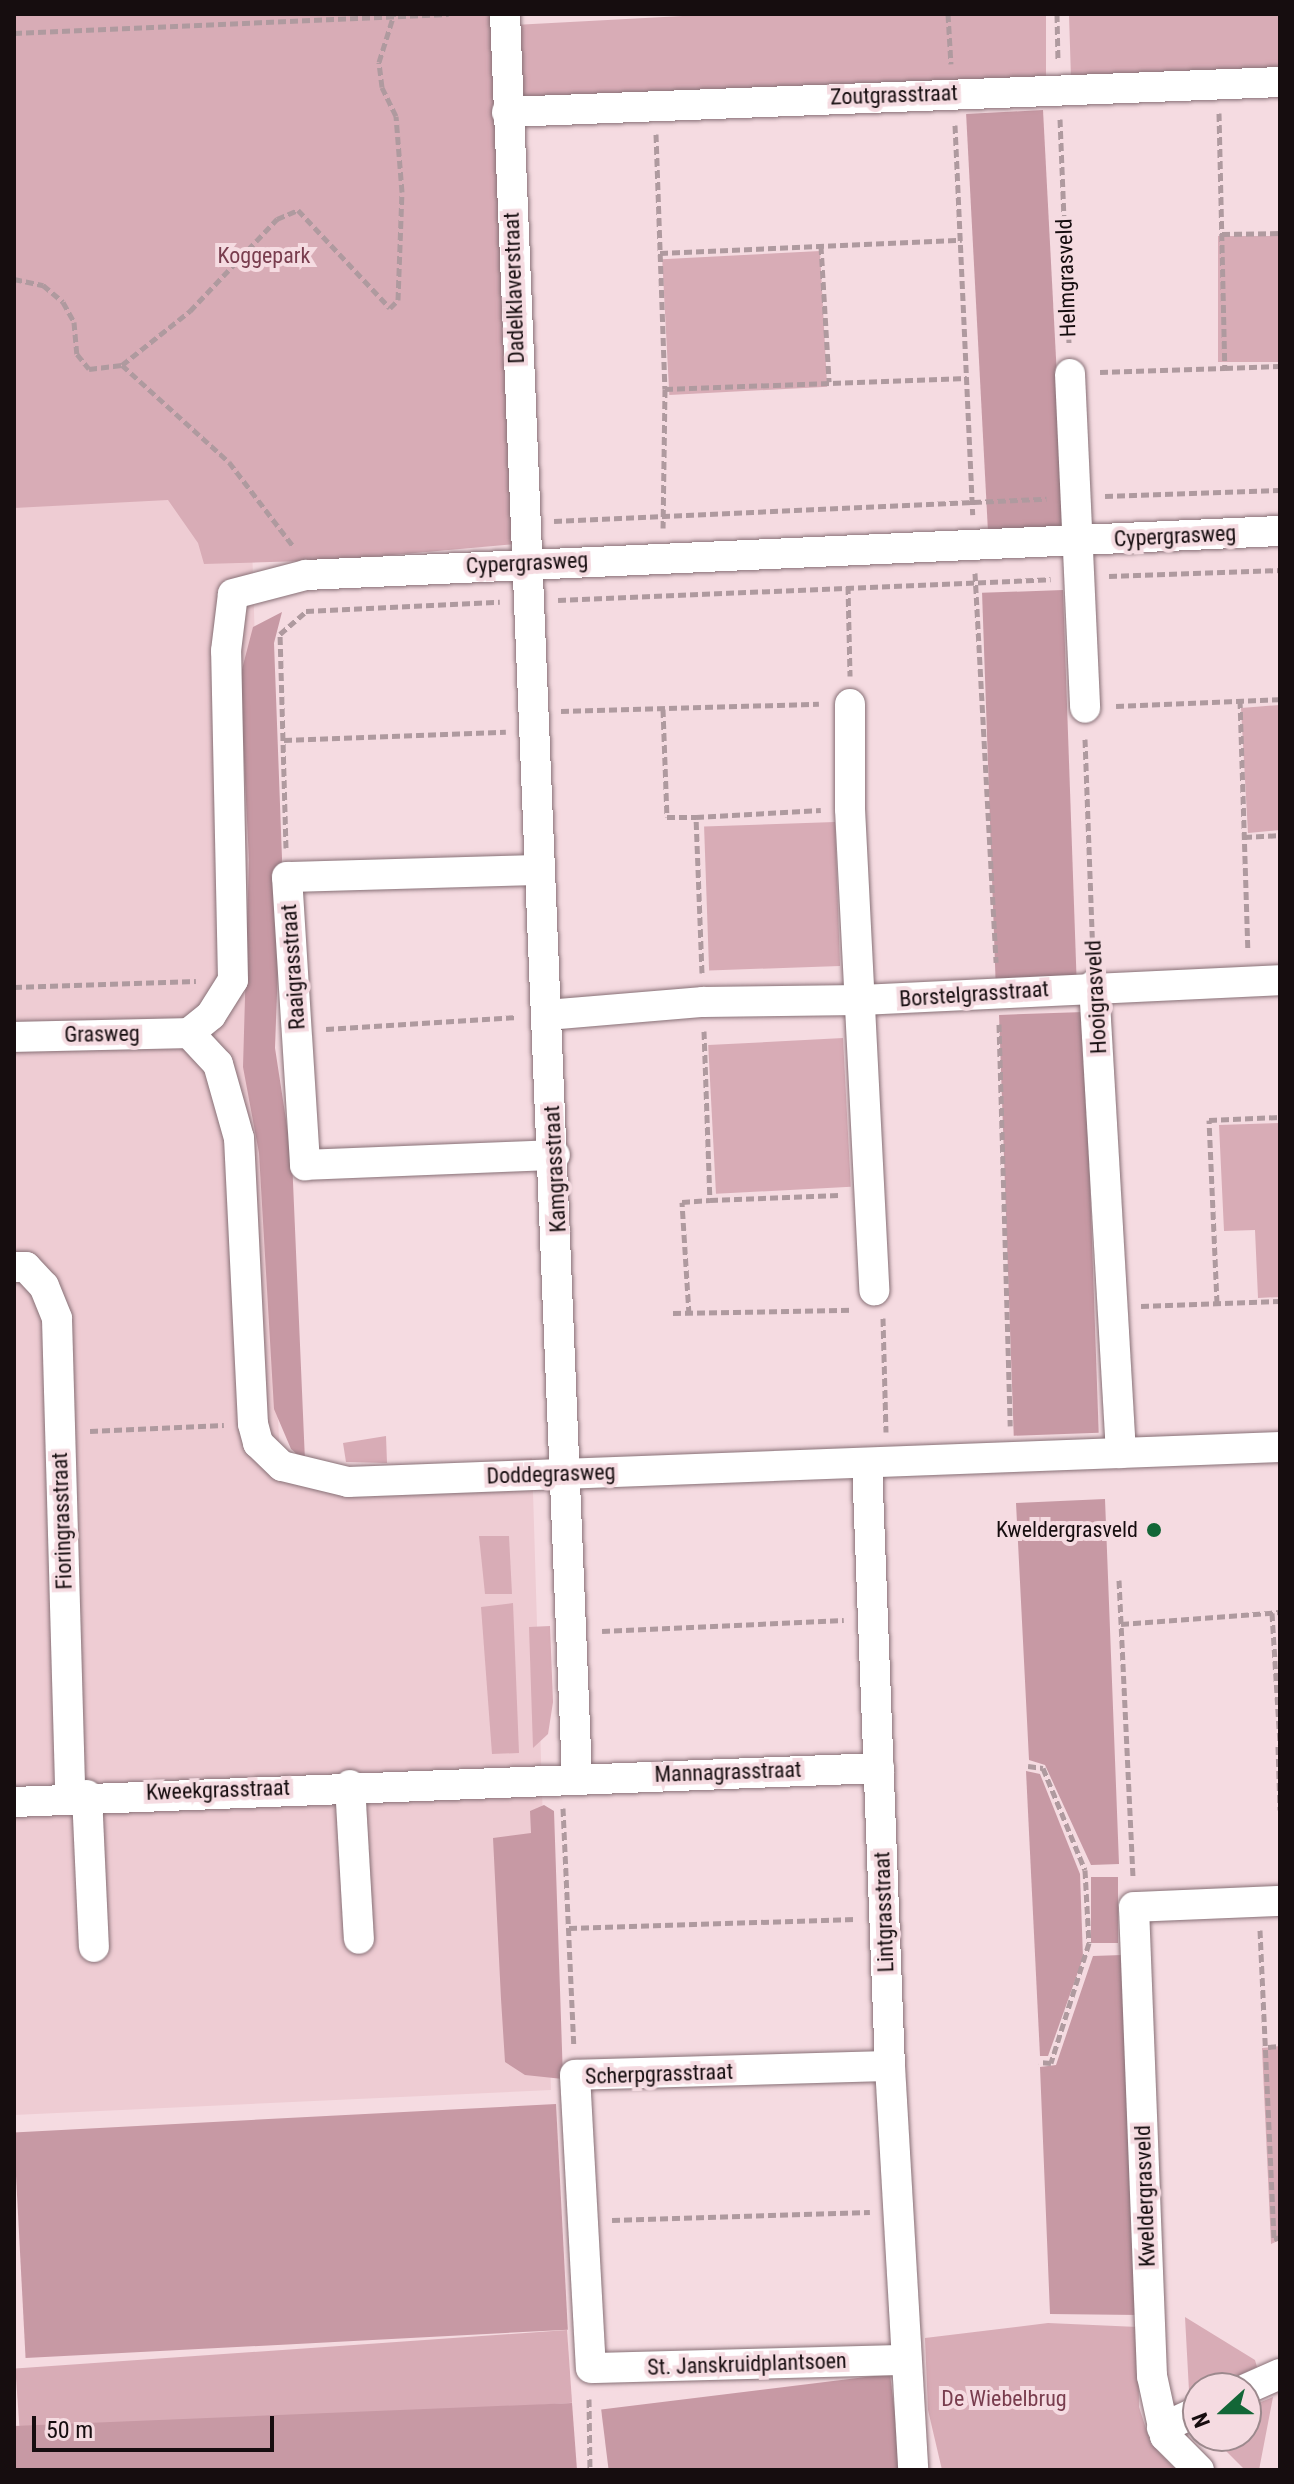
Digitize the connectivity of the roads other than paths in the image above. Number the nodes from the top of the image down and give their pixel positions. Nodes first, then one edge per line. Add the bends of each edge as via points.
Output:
1 (505, 14) edge
2 (1280, 82) edge
3 (507, 112) junction
4 (1070, 374) road end
5 (1280, 531) edge
6 (1080, 541) junction
7 (525, 562) junction
8 (850, 704) road end
9 (1085, 708) road end
10 (539, 870) junction
11 (1280, 980) edge
12 (1094, 985) junction
13 (860, 1000) junction
14 (547, 1015) junction
15 (189, 1033) junction
16 (14, 1037) edge
17 (555, 1155) junction
18 (14, 1267) edge
19 (878, 1300) road end
20 (1280, 1447) edge
21 (1121, 1453) junction
22 (877, 1463) junction
23 (567, 1473) junction
24 (879, 1768) junction
25 (577, 1776) junction
26 (350, 1785) junction
27 (78, 1796) junction
28 (14, 1802) edge
29 (1268, 1902) edge
30 (359, 1939) dead end
31 (94, 1947) dead end
32 (890, 2066) junction
33 (904, 2360) junction
34 (591, 2368) joint
35 (1182, 2419) edge
36 (1162, 2428) junction
37 (913, 2470) edge
38 (1199, 2470) edge

1 - 3 street, Dadelklaverstraat
2 - 3 street, Zoutgrasstraat
3 - 7 street, Dadelklaverstraat
4 - 6 street
5 - 6 street, Cypergrasweg
6 - 7 street, Cypergrasweg
6 - 9 street
7 - 10 street, Kamgrasstraat
7 - 15 street, Cypergrasweg via 306,575 233,594 226,651 233,980 211,1015
8 - 13 street
10 - 14 street, Kamgrasstraat
10 - 17 street, Raaigrasstraat via 287,877 305,1165
11 - 12 street, Borstelgrasstraat
12 - 13 street, Borstelgrasstraat
12 - 21 street, Hooigrasveld
13 - 14 street, Borstelgrasstraat via 703,1002
13 - 19 street
14 - 17 street, Kamgrasstraat
15 - 16 street, Grasweg
15 - 23 street, Doddegrasweg via 218,1064 239,1138 253,1424 268,1457 318,1479
17 - 23 street, Kamgrasstraat
18 - 27 street, Fioringrasstraat via 26,1267 44,1286 57,1319
20 - 21 street, Doddegrasweg
21 - 22 street, Doddegrasweg
22 - 23 street, Doddegrasweg
22 - 24 street, Lintgrasstraat via 873,1619
23 - 25 street, Kamgrasstraat
24 - 25 street, Mannagrasstraat
24 - 32 street, Lintgrasstraat
25 - 26 street, Kweekgrasstraat
26 - 27 street, Kweekgrasstraat
26 - 30 street
27 - 28 street, Kweekgrasstraat
27 - 31 street
29 - 36 street, Kweldergrasveld via 1139,1907 1152,2376
32 - 33 street, Lintgrasstraat
32 - 34 street, Scherpgrasstraat via 575,2075
33 - 34 street, St. Janskruidplantsoen
33 - 37 street, Lintgrasstraat
35 - 36 street
36 - 38 street

